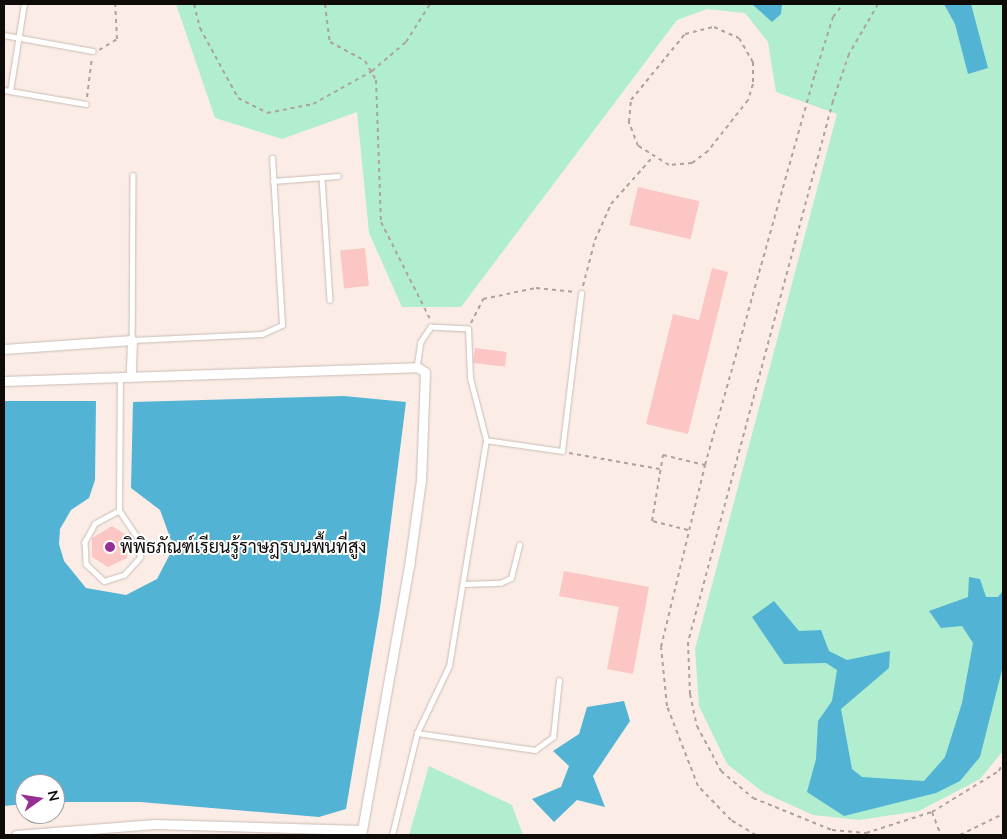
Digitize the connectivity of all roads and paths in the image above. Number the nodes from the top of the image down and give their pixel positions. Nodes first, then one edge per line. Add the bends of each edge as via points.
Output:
1 (24, 4) edge
2 (115, 4) edge
3 (194, 4) edge
4 (325, 4) edge
5 (430, 4) edge
6 (843, 4) edge
7 (878, 4) edge
8 (4, 35) edge
9 (18, 38) junction
10 (93, 51) junction
11 (372, 71) junction
12 (4, 90) edge
13 (10, 91) junction
14 (86, 104) joint
15 (272, 158) dead end
16 (652, 158) junction
17 (133, 175) dead end
18 (338, 176) dead end
19 (322, 177) junction
20 (273, 181) junction
21 (581, 293) junction
22 (330, 300) dead end
23 (431, 327) junction
24 (468, 329) junction
25 (132, 340) junction
26 (4, 349) edge
27 (417, 367) junction
28 (120, 377) junction
29 (131, 377) junction
30 (4, 381) edge
31 (486, 440) junction
32 (562, 451) junction
33 (705, 465) junction
34 (660, 469) junction
35 (119, 511) junction
36 (689, 530) junction
37 (519, 545) dead end
38 (464, 584) junction
39 (559, 680) dead end
40 (417, 733) junction
41 (1003, 762) edge
42 (932, 812) junction
43 (1003, 814) edge
44 (361, 832) edge
45 (16, 835) edge
46 (392, 835) edge
47 (756, 835) edge
48 (941, 835) edge
49 (960, 835) edge

1 - 9 lane
2 - 10 path via 117,39 109,48
3 - 11 path via 200,28 224,74 238,98 252,107 267,112 312,104
4 - 11 path via 330,42 365,60
5 - 11 path via 406,42
6 - 33 path via 834,17 815,74
7 - 42 path via 849,54 830,111 688,642 690,694 697,726 722,771 753,798 794,817 849,831 893,828
8 - 9 lane
9 - 10 lane
9 - 13 lane
10 - 14 path
11 - 23 path via 377,87 381,222 432,315
12 - 13 lane
13 - 14 lane
15 - 20 lane
16 - 16 path via 638,146 629,122 631,100 685,34 714,27 738,38 753,62 748,100 708,151 692,163 670,165
16 - 21 path via 611,204 595,240
17 - 25 lane
18 - 19 lane
19 - 20 lane
19 - 22 lane
20 - 25 lane via 282,325 262,334
21 - 24 path via 536,288 483,299
21 - 32 lane
23 - 24 lane
23 - 27 lane via 421,342
24 - 31 lane via 471,386
25 - 26 street
25 - 29 street
27 - 29 street
27 - 44 street via 425,372 427,384 421,480
28 - 29 street
28 - 30 street
28 - 35 lane
31 - 32 lane
31 - 38 lane
32 - 34 path
33 - 34 path via 663,455
33 - 36 path
34 - 36 path via 652,521
35 - 35 lane via 138,539 140,557 124,575 104,581 86,564 85,542 95,524
36 - 47 path via 661,647 667,706 698,786 731,820
37 - 38 lane via 511,578 500,583
38 - 40 lane via 449,666
39 - 40 lane via 553,737 535,750
40 - 46 lane
41 - 42 path via 999,772
42 - 48 path
43 - 49 path
44 - 45 street via 155,824

